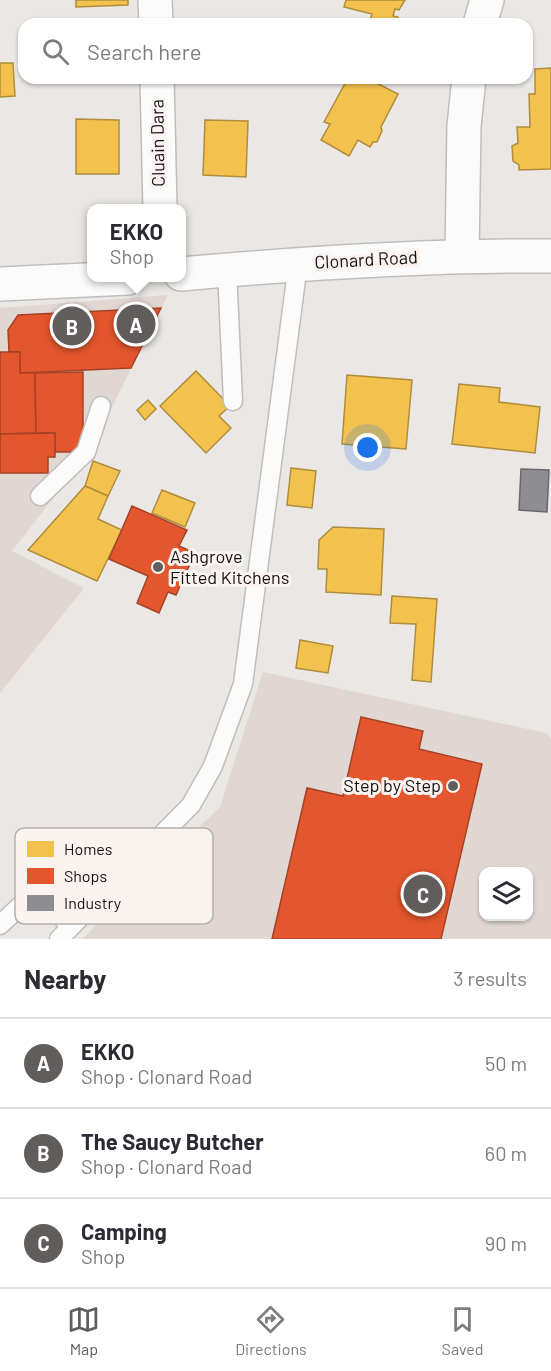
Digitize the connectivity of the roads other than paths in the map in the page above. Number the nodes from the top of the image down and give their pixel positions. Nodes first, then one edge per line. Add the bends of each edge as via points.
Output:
1 (155, 0) edge
2 (487, 0) edge
3 (156, 18) edge
4 (482, 18) edge
5 (157, 84) edge
6 (468, 84) edge
7 (160, 204) edge
8 (462, 255) junction
9 (551, 256) edge
10 (298, 264) junction
11 (227, 270) junction
12 (186, 274) edge
13 (87, 280) edge
14 (0, 284) edge
15 (233, 401) dead end
16 (101, 406) dead end
17 (40, 496) dead end
18 (168, 828) edge
19 (15, 911) edge
20 (0, 926) edge

1 - 3 street
2 - 4 street
5 - 7 street, Cluain Dara
6 - 8 street
8 - 9 street, Clonard Road
8 - 10 street, Clonard Road
10 - 11 street, Clonard Road
10 - 18 lane via 243,684 213,766 191,805
11 - 12 street, Clonard Road
11 - 15 lane
13 - 14 street
16 - 17 lane via 86,452
19 - 20 lane

